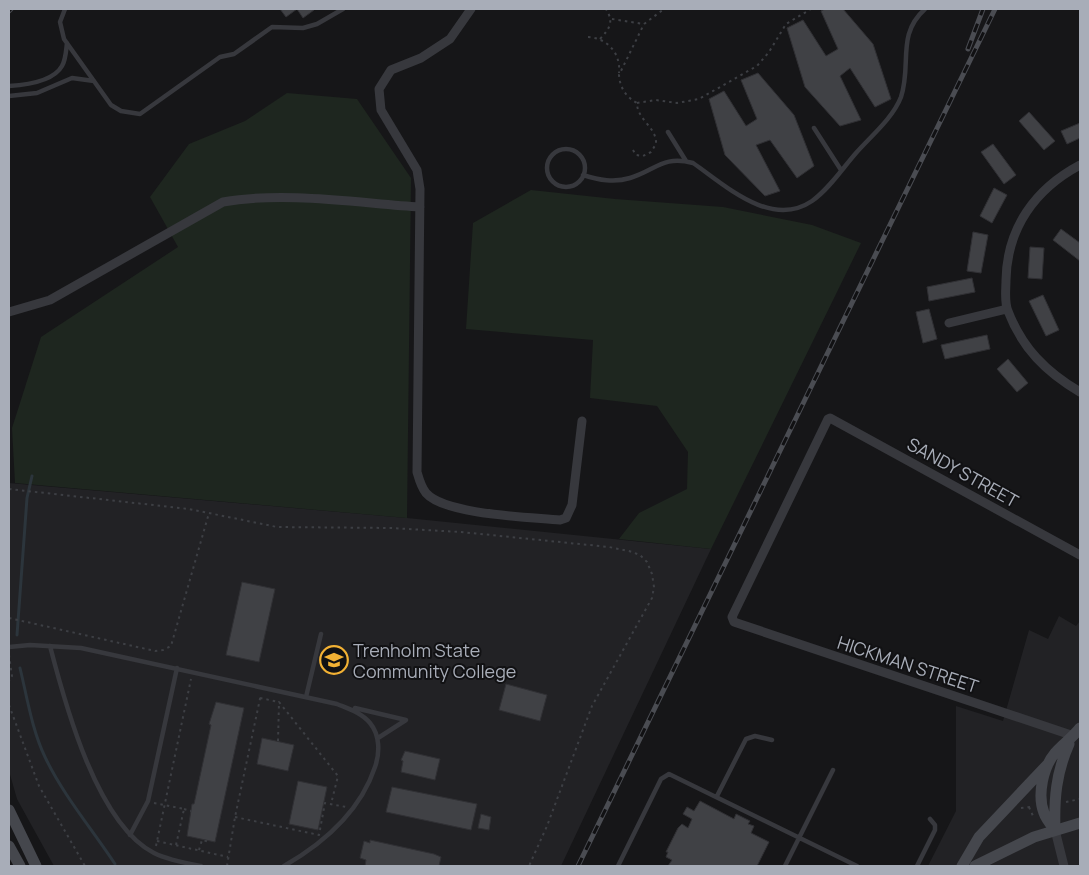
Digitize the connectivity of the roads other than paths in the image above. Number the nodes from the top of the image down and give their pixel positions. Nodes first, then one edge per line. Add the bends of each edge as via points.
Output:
1 (65, 9) edge
2 (343, 9) edge
3 (471, 9) edge
4 (925, 9) edge
5 (66, 43) junction
6 (94, 81) junction
7 (9, 86) edge
8 (9, 96) edge
9 (814, 128) dead end
10 (668, 132) dead end
11 (687, 161) junction
12 (1080, 165) edge
13 (841, 170) junction
14 (583, 175) junction
15 (420, 207) junction
16 (1007, 309) junction
17 (9, 312) edge
18 (949, 322) dead end
19 (1080, 392) edge
20 (582, 421) dead end
21 (1080, 555) edge
22 (732, 620) joint
23 (321, 634) dead end
24 (50, 646) junction
25 (9, 648) edge
26 (177, 668) junction
27 (306, 697) junction
28 (338, 704) junction
29 (1075, 735) edge
30 (378, 738) junction
31 (772, 740) dead end
32 (1048, 764) junction
33 (832, 770) dead end
34 (717, 796) junction
35 (9, 810) edge
36 (930, 819) dead end
37 (1080, 823) edge
38 (1055, 830) junction
39 (130, 835) junction
40 (800, 837) junction
41 (9, 846) edge
42 (20, 866) edge
43 (36, 866) edge
44 (201, 866) edge
45 (284, 866) edge
46 (618, 866) edge
47 (785, 866) edge
48 (857, 866) edge
49 (917, 866) edge
50 (962, 866) edge
51 (975, 866) edge
52 (1064, 866) edge

1 - 5 lane via 60,29
2 - 6 lane via 310,26 294,29 272,27 234,54 220,57 140,114 120,111 111,105
3 - 15 street via 450,39 421,58 391,70 379,89 382,110 417,170
4 - 13 lane via 909,28 903,88 896,108
5 - 6 lane
5 - 7 lane via 62,67 54,74
6 - 8 lane via 72,78 37,92
9 - 13 lane
10 - 11 lane
11 - 13 lane via 743,198 773,209 789,209 812,201
11 - 14 lane via 659,163 631,178 620,180 599,180
12 - 16 street via 1044,189 1020,221 1007,258
14 - 14 lane via 583,160 575,152 563,150 548,161 547,173 560,186 572,186
15 - 17 street via 275,198 223,202 50,300
15 - 20 street via 417,472 426,493 458,509 566,518 572,505
16 - 18 street
16 - 19 street via 1037,360
21 - 22 street, SANDY STREET via 830,418
22 - 29 street, HICKMAN STREET
23 - 27 lane
24 - 25 lane
24 - 26 lane via 81,648
24 - 39 lane via 80,746 110,807
26 - 27 lane
26 - 39 lane via 148,802
27 - 28 lane
28 - 30 lane via 358,712 371,723
28 - 30 lane via 406,720
29 - 32 street
29 - 38 street via 1058,770 1054,792
30 - 45 lane via 378,760 369,785 354,809 311,849
31 - 34 lane via 755,736 746,739
32 - 38 street via 1042,804 1044,814
32 - 50 street via 979,837
33 - 40 lane
34 - 40 lane
34 - 46 lane via 676,775 665,775
35 - 43 street
36 - 49 lane via 935,830
37 - 38 street
38 - 51 street via 1023,841
38 - 52 street
39 - 44 lane via 154,853
40 - 47 lane
40 - 48 lane
41 - 42 street

